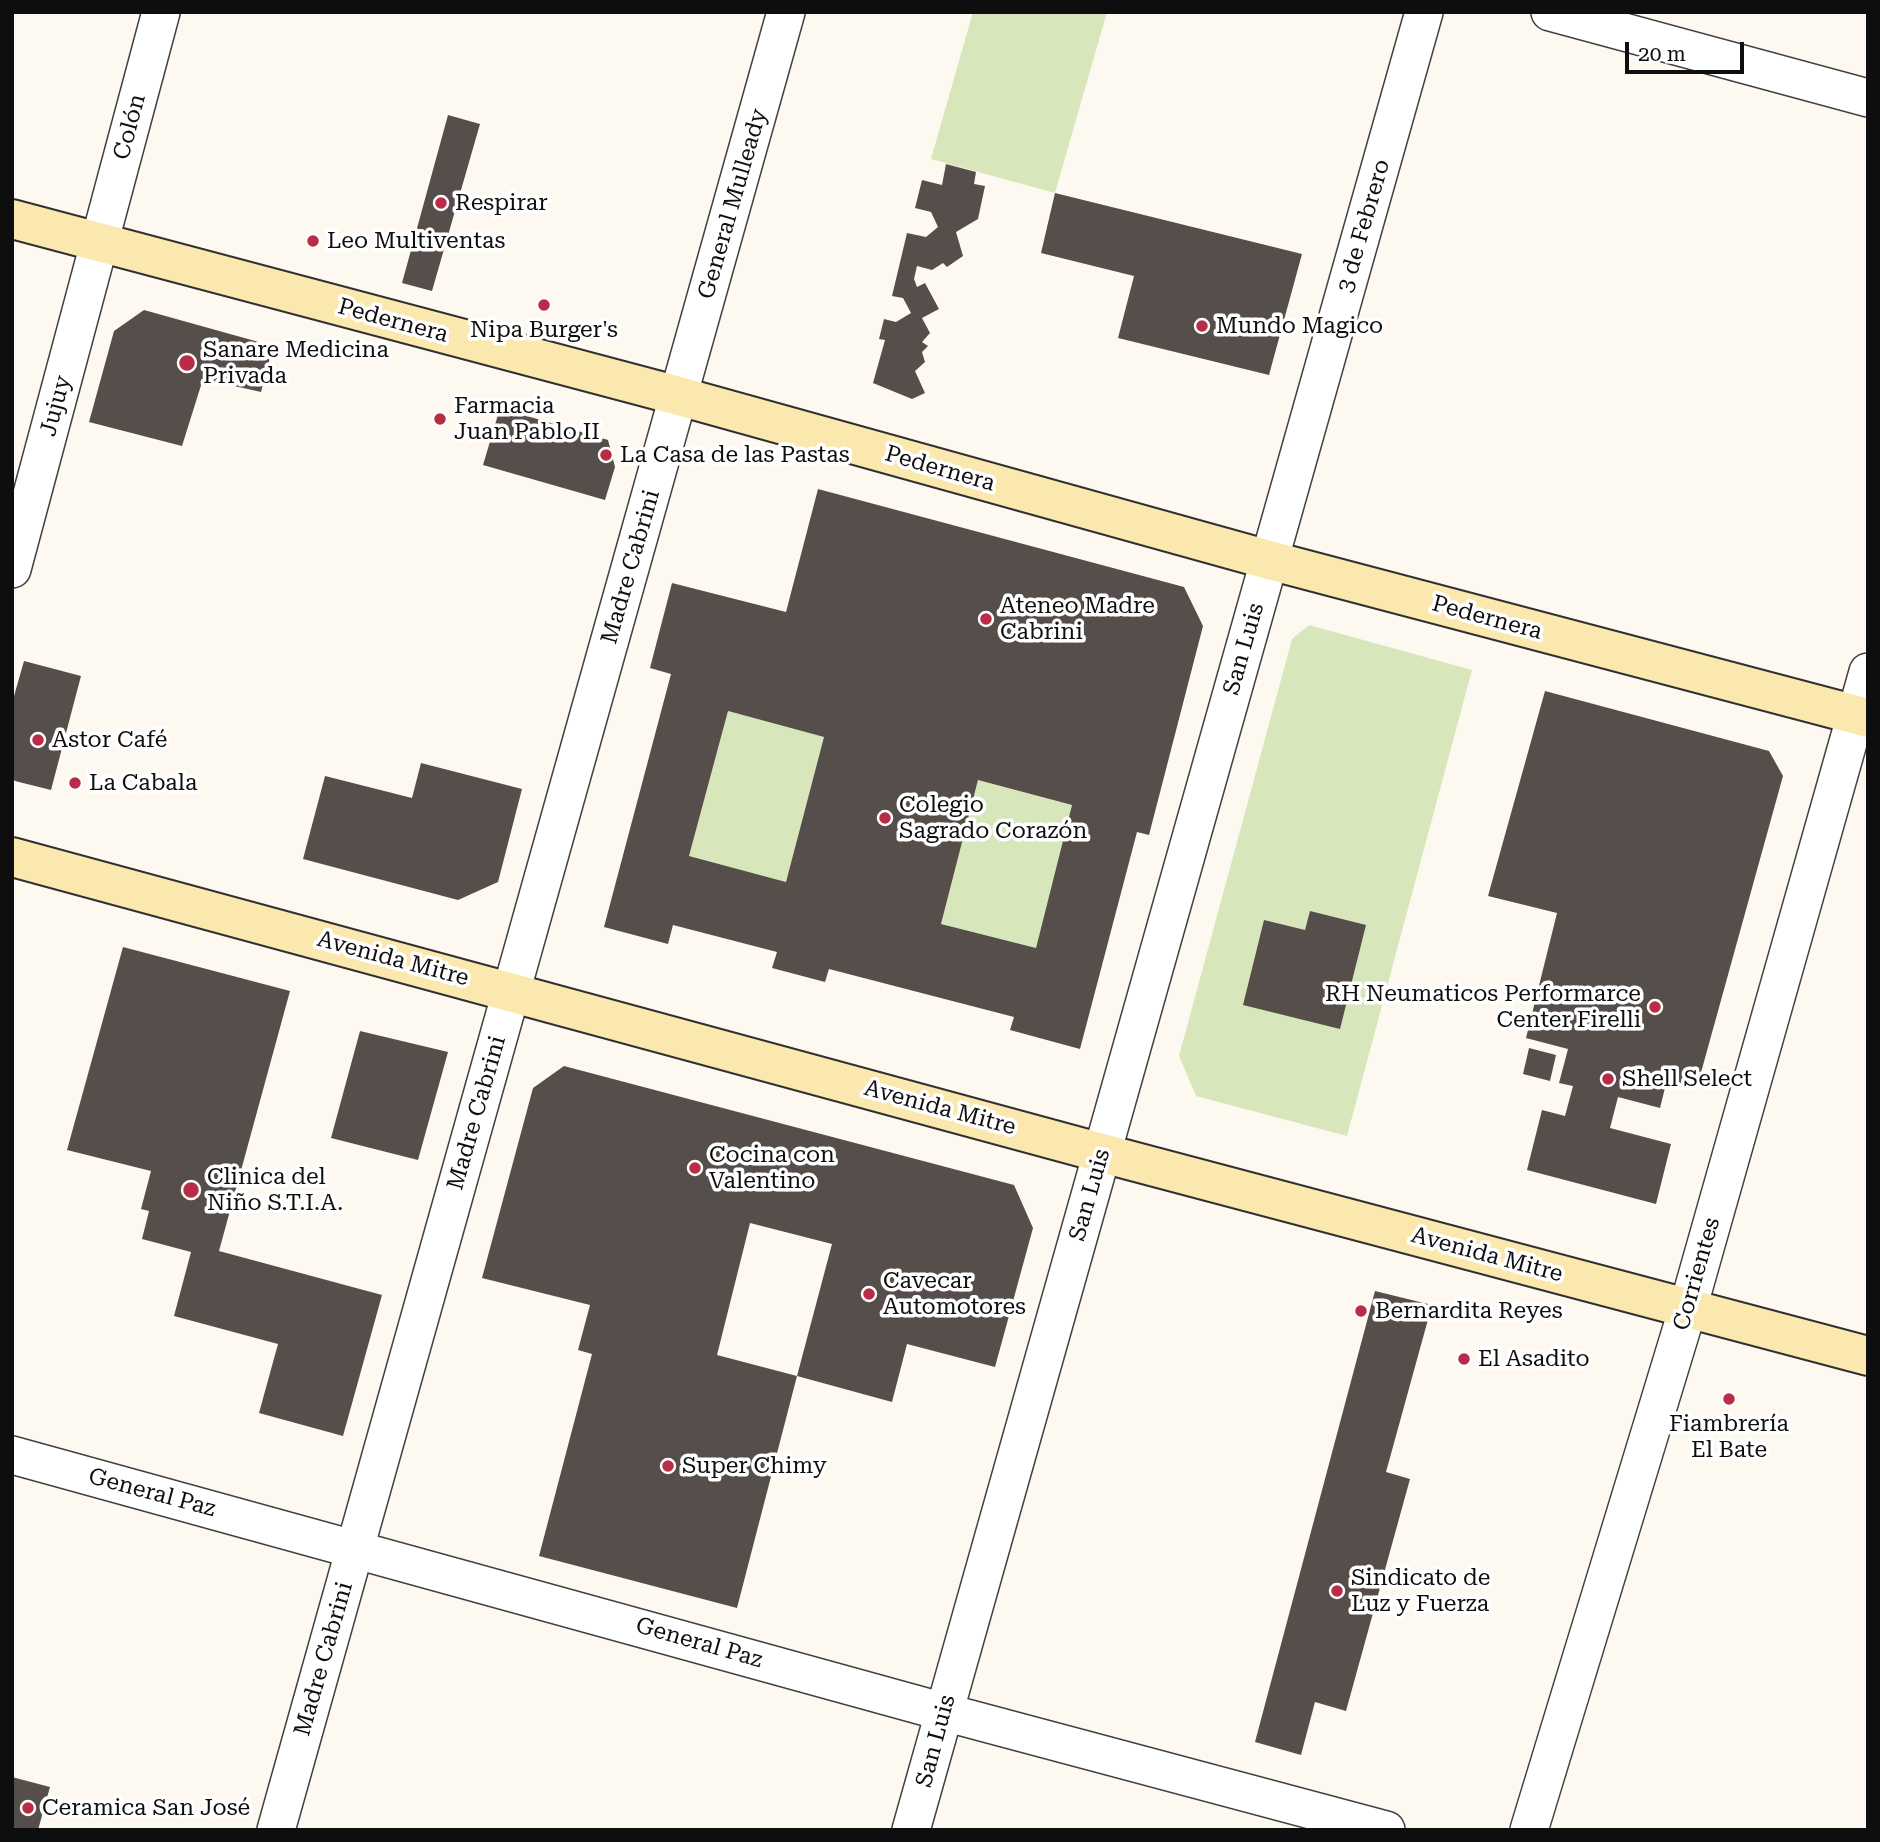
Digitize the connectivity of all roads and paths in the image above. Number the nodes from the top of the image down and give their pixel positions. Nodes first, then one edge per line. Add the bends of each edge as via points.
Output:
1 (162, 12) edge
2 (786, 12) edge
3 (1424, 12) edge
4 (1550, 12) edge
5 (1868, 99) edge
6 (12, 219) edge
7 (99, 243) junction
8 (679, 397) junction
9 (1269, 560) junction
10 (12, 569) edge
11 (1868, 672) edge
12 (1861, 716) edge
13 (12, 857) edge
14 (512, 991) junction
15 (1102, 1153) junction
16 (1688, 1308) junction
17 (1868, 1356) edge
18 (12, 1455) edge
19 (355, 1548) junction
20 (944, 1712) junction
21 (276, 1830) edge
22 (911, 1830) edge
23 (1386, 1830) edge
24 (1529, 1830) edge

1 - 7 street, Colón
2 - 8 street, General Mulleady
3 - 9 street, 3 de Febrero
4 - 5 street
6 - 7 main road, Pedernera
7 - 8 main road, Pedernera
7 - 10 street, Jujuy
8 - 9 main road, Pedernera
8 - 14 street, Madre Cabrini
9 - 12 main road, Pedernera
9 - 15 street, San Luis
11 - 12 street, Corrientes
12 - 16 street, Corrientes via 1836,787
13 - 14 main road, Avenida Mitre
14 - 15 main road, Avenida Mitre
14 - 19 street, Madre Cabrini
15 - 16 main road, Avenida Mitre
15 - 20 street, San Luis
16 - 17 main road, Avenida Mitre
16 - 24 street, Corrientes
18 - 19 street, General Paz
19 - 20 street, General Paz
19 - 21 street, Madre Cabrini
20 - 22 street, San Luis
20 - 23 street, General Paz

